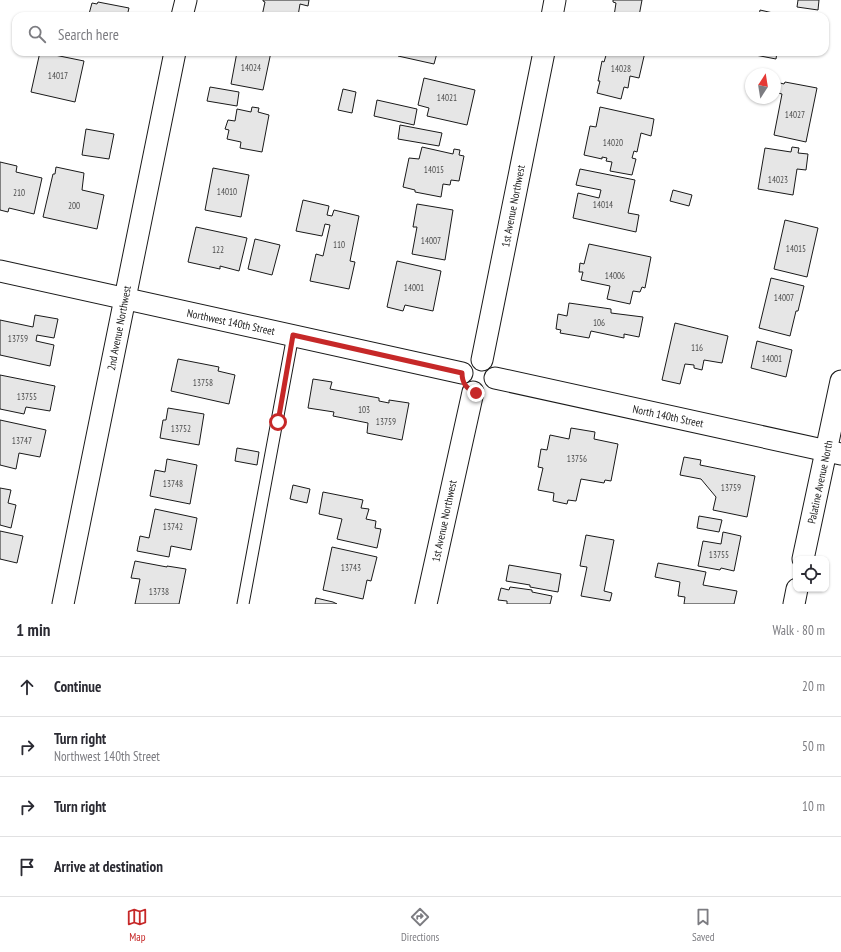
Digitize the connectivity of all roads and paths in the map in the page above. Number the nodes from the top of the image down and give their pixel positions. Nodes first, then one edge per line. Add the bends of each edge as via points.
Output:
1 (186, 0) edge
2 (555, 0) edge
3 (183, 12) edge
4 (553, 12) edge
5 (174, 56) edge
6 (543, 56) edge
7 (0, 271) edge
8 (125, 299) junction
9 (293, 335) junction
10 (482, 360) junction
11 (462, 373) junction
12 (495, 378) junction
13 (841, 381) edge
14 (473, 392) junction
15 (834, 452) edge
16 (804, 556) edge
17 (796, 592) edge
18 (64, 604) edge
19 (243, 604) edge
20 (426, 604) edge
21 (794, 604) edge

1 - 3 street
2 - 4 street
5 - 8 street, 2nd Avenue Northwest
6 - 10 street, 1st Avenue Northwest
7 - 8 street, Northwest 140th Street
8 - 9 street, Northwest 140th Street
8 - 18 street, 2nd Avenue Northwest
9 - 11 street, Northwest 140th Street
9 - 19 lane
10 - 11 street via 467,363
10 - 12 street via 492,366
11 - 14 street via 464,383
12 - 14 street via 492,387 482,392
12 - 15 street, North 140th Street
13 - 15 street, Palatine Avenue North
14 - 20 street, 1st Avenue Northwest
15 - 16 street, Palatine Avenue North
17 - 21 street

